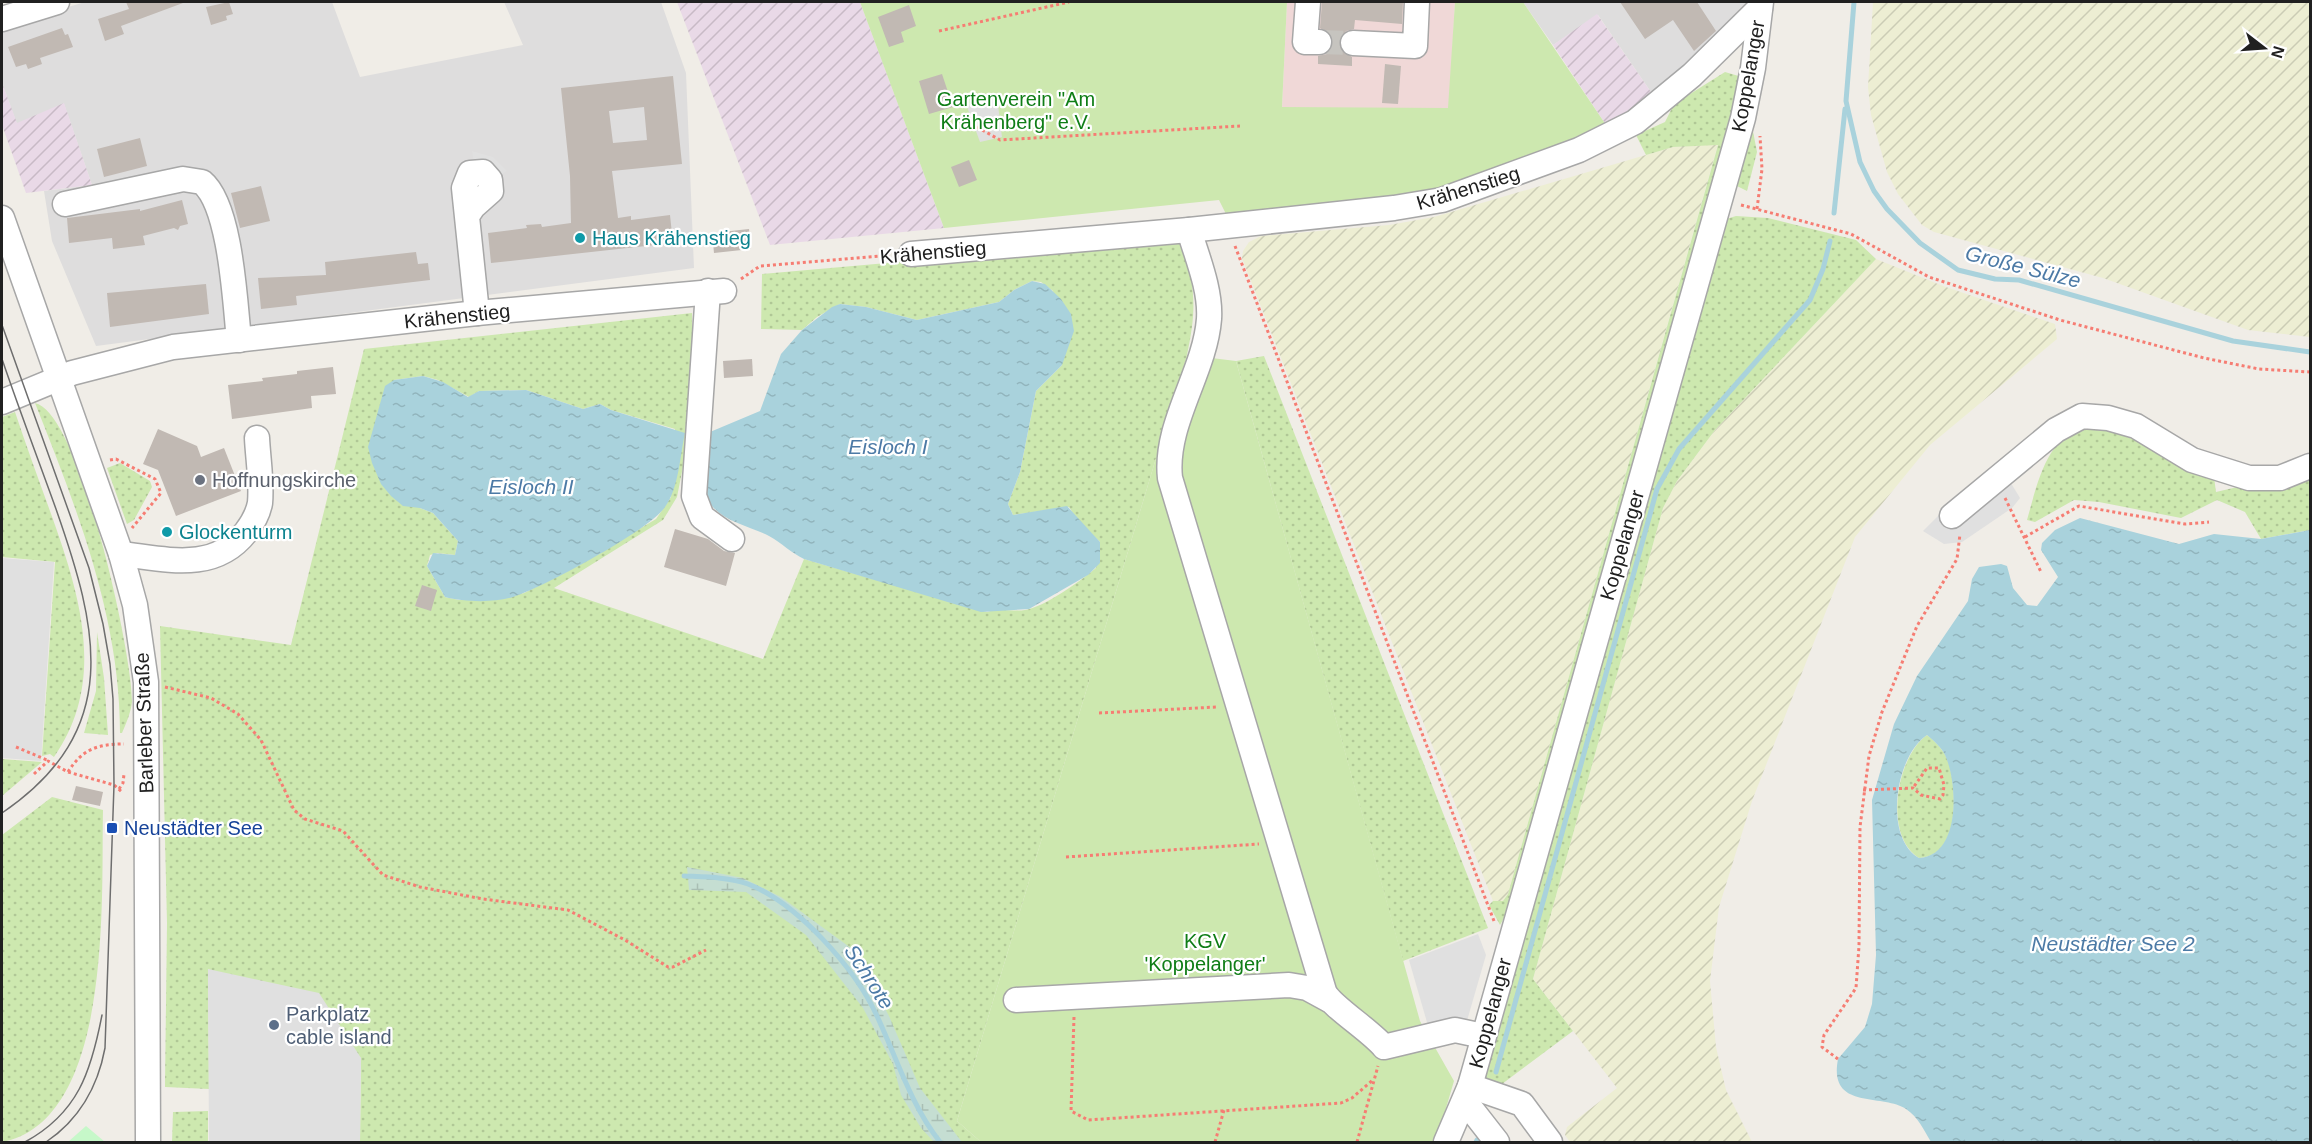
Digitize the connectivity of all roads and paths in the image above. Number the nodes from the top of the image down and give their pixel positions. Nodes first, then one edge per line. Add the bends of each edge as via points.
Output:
1 (57, 2) edge
2 (1069, 2) edge
3 (1308, 2) edge
4 (1417, 2) edge
5 (1761, 5) edge
6 (2, 19) edge
7 (939, 31) dead end
8 (1319, 42) dead end
9 (1353, 43) tunnel mouth
10 (1240, 126) dead end
11 (977, 127) dead end
12 (1759, 130) dead end
13 (1720, 199) junction
14 (65, 204) dead end
15 (1757, 209) junction
16 (467, 216) dead end
17 (2, 218) edge
18 (1227, 225) junction
19 (1189, 230) junction
20 (911, 254) joint
21 (716, 291) junction
22 (477, 313) junction
23 (239, 340) junction
24 (2310, 372) edge
25 (60, 378) junction
26 (2, 402) edge
27 (257, 438) dead end
28 (102, 461) dead end
29 (2310, 466) edge
30 (1994, 480) junction
31 (1952, 516) joint
32 (2209, 522) dead end
33 (126, 530) dead end
34 (2025, 537) junction
35 (732, 539) dead end
36 (121, 554) junction
37 (2041, 572) dead end
38 (146, 682) junction
39 (1237, 706) junction
40 (1099, 712) dead end
41 (124, 744) dead end
42 (16, 747) dead end
43 (48, 760) junction
44 (68, 772) junction
45 (34, 774) dead end
46 (1913, 788) junction
47 (1863, 790) junction
48 (123, 792) dead end
49 (1279, 843) junction
50 (1066, 857) dead end
51 (706, 950) dead end
52 (1506, 953) junction
53 (1075, 997) junction
54 (1016, 1000) dead end
55 (1329, 1000) junction
56 (1483, 1036) junction
57 (1384, 1047) junction
58 (1838, 1059) dead end
59 (1374, 1078) junction
60 (1468, 1094) junction
61 (1224, 1110) junction
62 (148, 1143) edge
63 (1215, 1143) edge
64 (1357, 1143) edge
65 (1446, 1143) edge
66 (1497, 1143) edge
67 (1550, 1143) edge

1 - 6 street
2 - 7 path
3 - 8 street via 1305,42
4 - 9 street via 1415,46
5 - 13 street, Koppelanger via 1749,95
5 - 18 street, Krähenstieg via 1692,75 1648,112 1579,150 1428,203
10 - 11 path via 1000,140
12 - 15 path via 1762,156
13 - 15 path
13 - 52 street, Koppelanger
14 - 23 street via 183,179 202,182 214,197 226,237
15 - 24 path via 1851,234 1929,277 2049,316 2204,358 2259,369
16 - 22 street
17 - 25 street, Barleber Straße
18 - 19 street, Krähenstieg
18 - 52 path
19 - 20 street, Krähenstieg
19 - 39 street via 1209,317 1174,435 1169,471
20 - 21 path, Krähenstieg via 760,266
21 - 22 street, Krähenstieg
21 - 35 street via 694,496 702,517
22 - 23 street, Krähenstieg
23 - 25 street, Krähenstieg via 159,350
25 - 26 street, Krähenstieg
25 - 36 street, Barleber Straße
27 - 36 street via 260,504 253,522 236,543 218,556 195,560
28 - 33 path via 116,459 155,479 161,493 135,527
29 - 30 street via 2280,478 2249,478 2192,460 2136,426 2082,416 2062,426
30 - 31 street
30 - 34 path
31 - 47 path via 1961,535 1957,559 1917,626 1892,684 1869,756
32 - 34 path via 2185,524 2079,506
34 - 37 path
36 - 38 street, Barleber Straße via 135,605
38 - 51 path via 211,698 238,714 261,740 294,810 305,819 343,831 386,876 483,899 568,910 668,967
38 - 62 street, Barleber Straße
39 - 40 path
39 - 49 street
41 - 44 path via 92,747 76,758
42 - 43 path
43 - 44 path
43 - 45 path
44 - 48 path via 114,784
46 - 46 path via 1927,768 1939,768 1944,787 1941,798 1925,797
46 - 47 path
47 - 58 path via 1856,988 1824,1035 1822,1047
49 - 50 path
49 - 55 street
52 - 56 street, Koppelanger
53 - 54 street
53 - 55 street via 1289,985 1307,988
53 - 61 path via 1071,1110 1088,1120
55 - 57 street via 1369,1030
56 - 57 street via 1455,1030
56 - 60 street, Koppelanger
57 - 59 path
59 - 61 path via 1341,1103
59 - 64 path
60 - 65 street, Koppelanger
60 - 66 street
60 - 67 street, Koppelanger via 1522,1104
61 - 63 path

